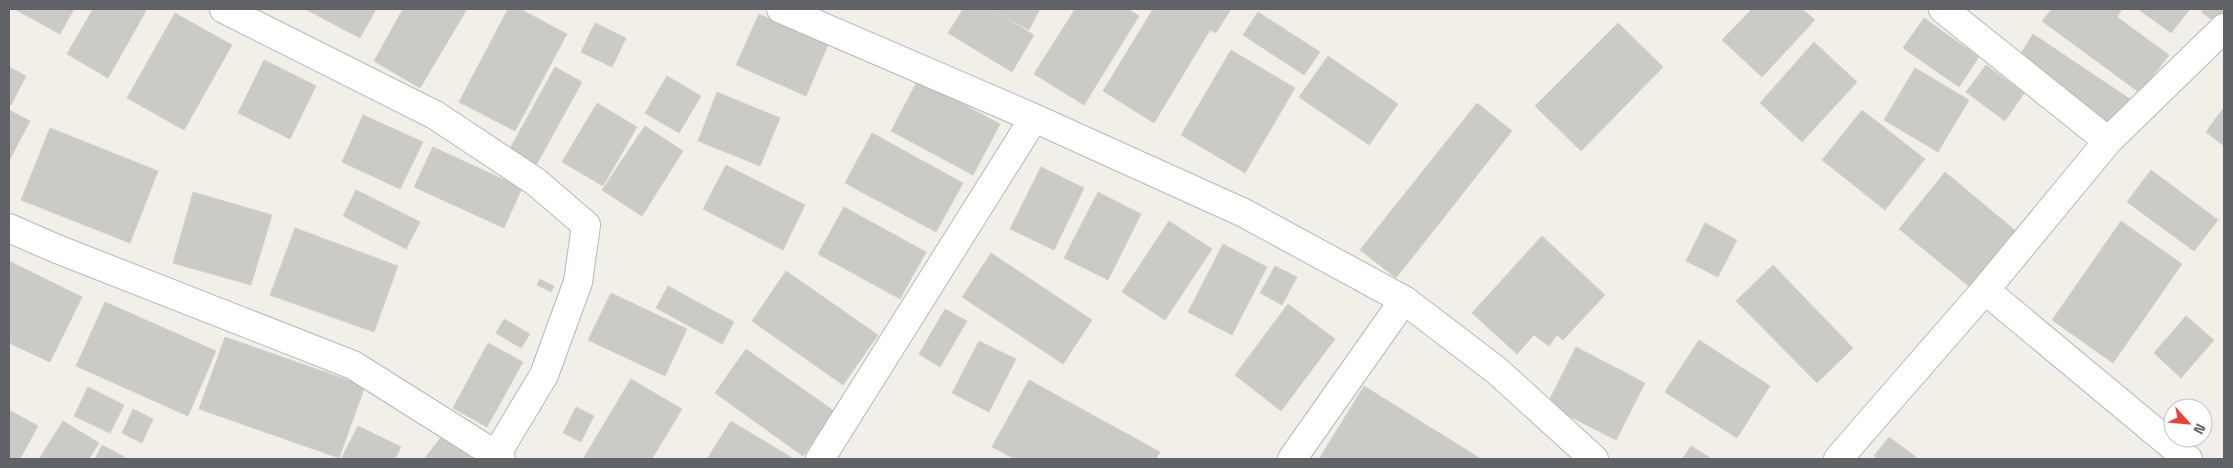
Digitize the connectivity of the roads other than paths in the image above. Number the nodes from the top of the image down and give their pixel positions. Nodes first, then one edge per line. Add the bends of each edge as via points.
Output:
1 (224, 9) edge
2 (781, 9) edge
3 (1943, 9) edge
4 (2224, 28) edge
5 (1034, 118) junction
6 (2108, 141) junction
7 (9, 228) edge
8 (1985, 290) junction
9 (1404, 300) junction
10 (498, 457) edge
11 (820, 459) edge
12 (1292, 459) edge
13 (1594, 459) edge
14 (1838, 459) edge
15 (2188, 459) edge

1 - 10 street via 435,115 536,182 586,225 578,282 544,375
2 - 5 street
3 - 6 street
4 - 6 street
5 - 9 street via 1244,213
5 - 11 street
6 - 8 street
7 - 10 street via 353,365
8 - 14 street
8 - 15 street
9 - 12 street
9 - 13 street via 1496,370

